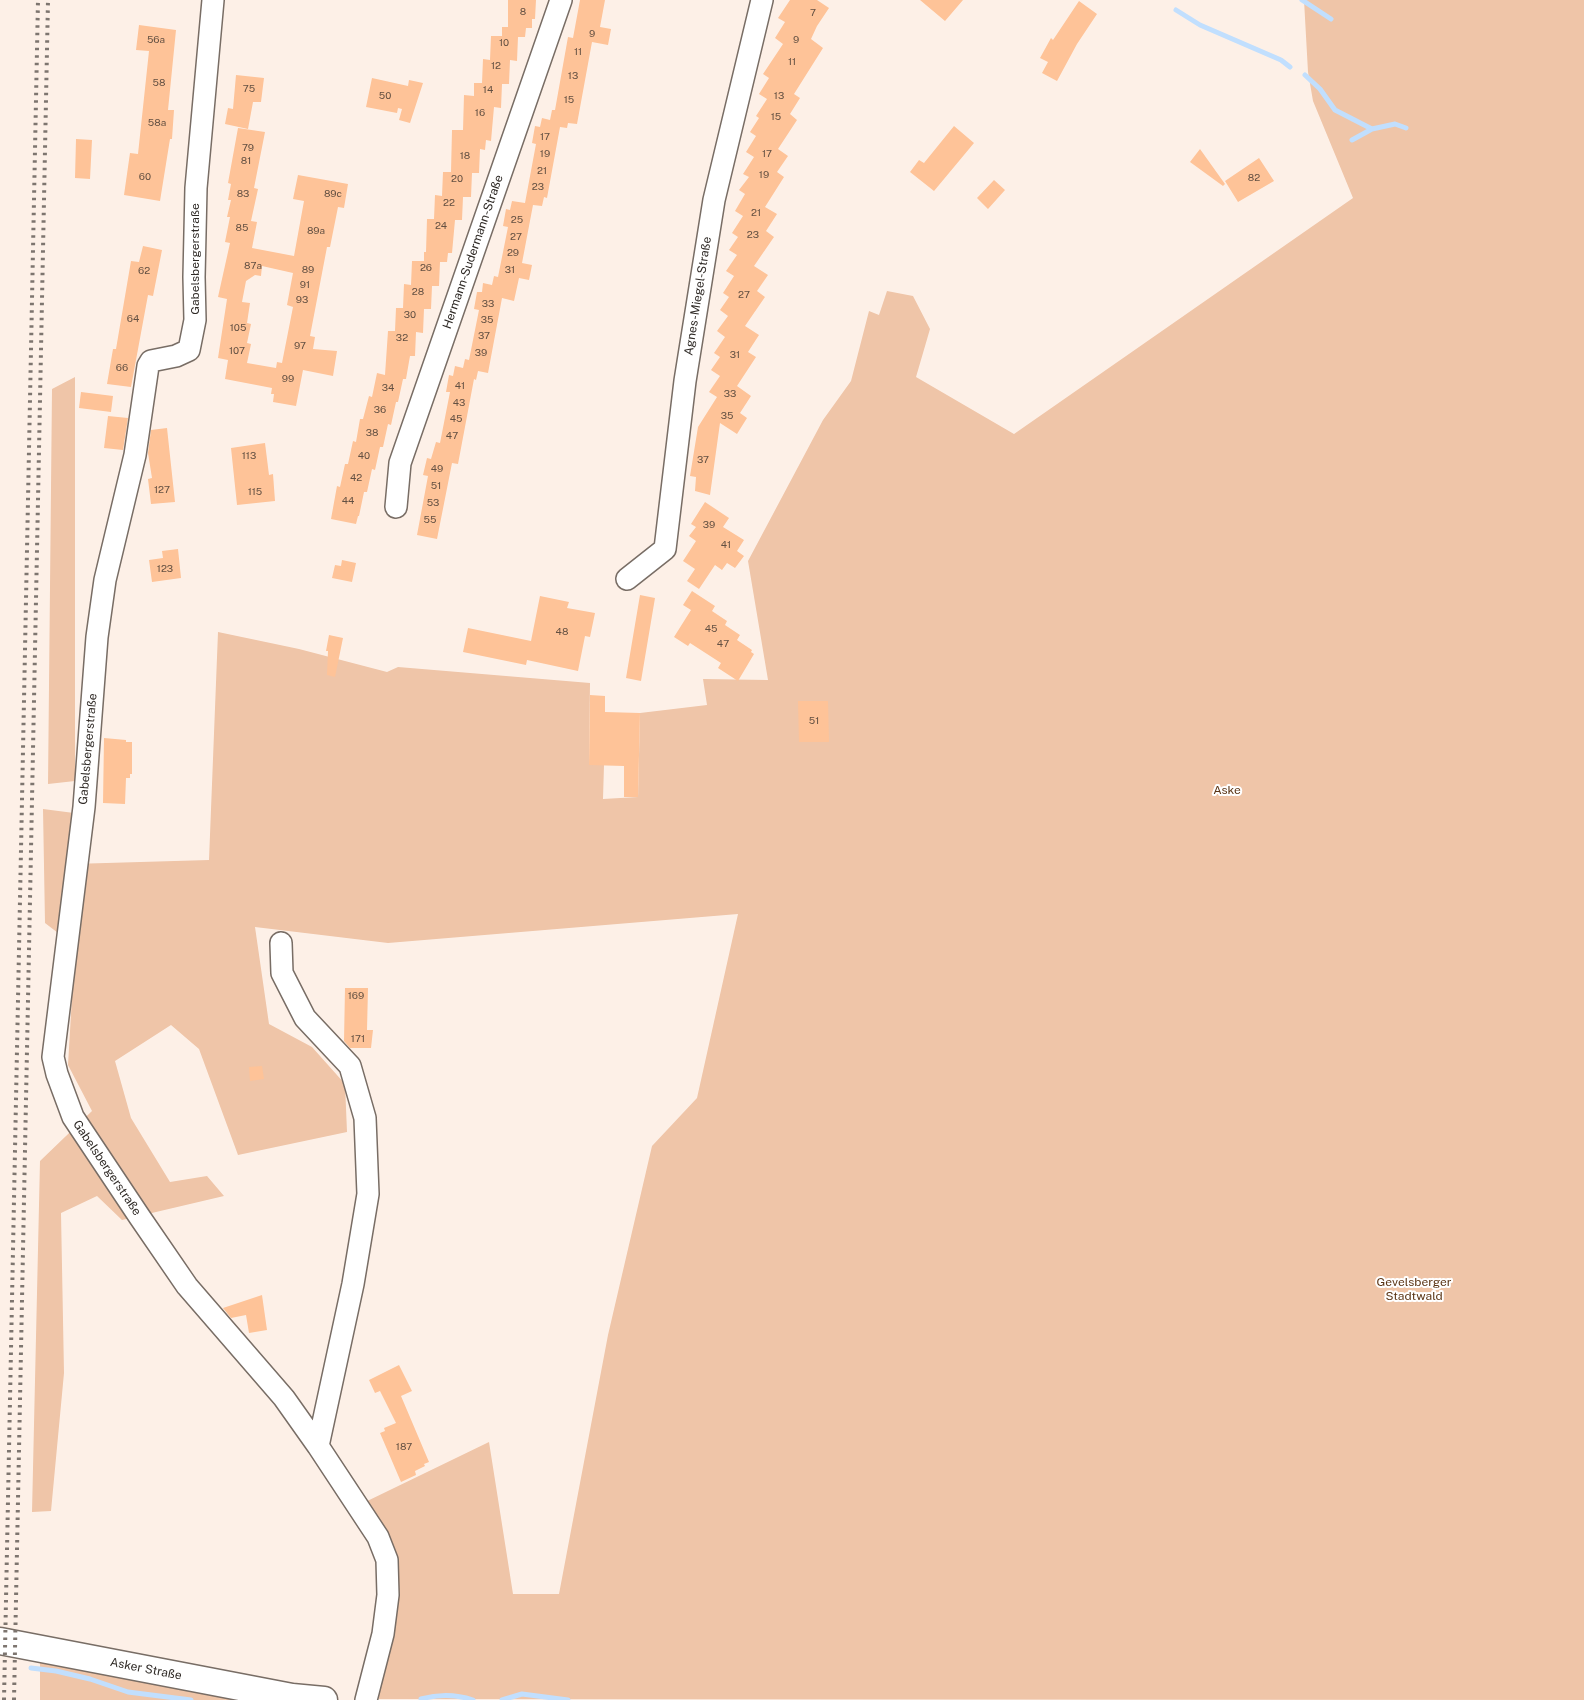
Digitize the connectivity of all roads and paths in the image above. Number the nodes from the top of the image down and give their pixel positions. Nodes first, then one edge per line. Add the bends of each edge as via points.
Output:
1 (214, 0) edge
2 (561, 0) edge
3 (762, 0) edge
4 (396, 507) dead end
5 (628, 578) dead end
6 (281, 943) dead end
7 (318, 1446) junction
8 (0, 1641) edge
9 (291, 1698) edge
10 (324, 1700) edge
11 (366, 1700) edge

1 - 7 street, Gabelsbergerstraße via 196,188 195,320 189,350 151,361 148,366 135,455 105,580 97,637 84,807 54,1057 73,1117 155,1240 187,1286 284,1398
2 - 4 street, Hermann-Sudermann-Straße via 400,463
3 - 5 street, Agnes-Miegel-Straße via 714,200 684,381 665,549
6 - 7 street via 282,973 305,1018 350,1066 365,1118 368,1194 353,1284
7 - 11 street, Gabelsbergerstraße via 378,1537 387,1560 388,1595 383,1634
8 - 9 street, Asker Straße
9 - 10 street, Asker Straße

